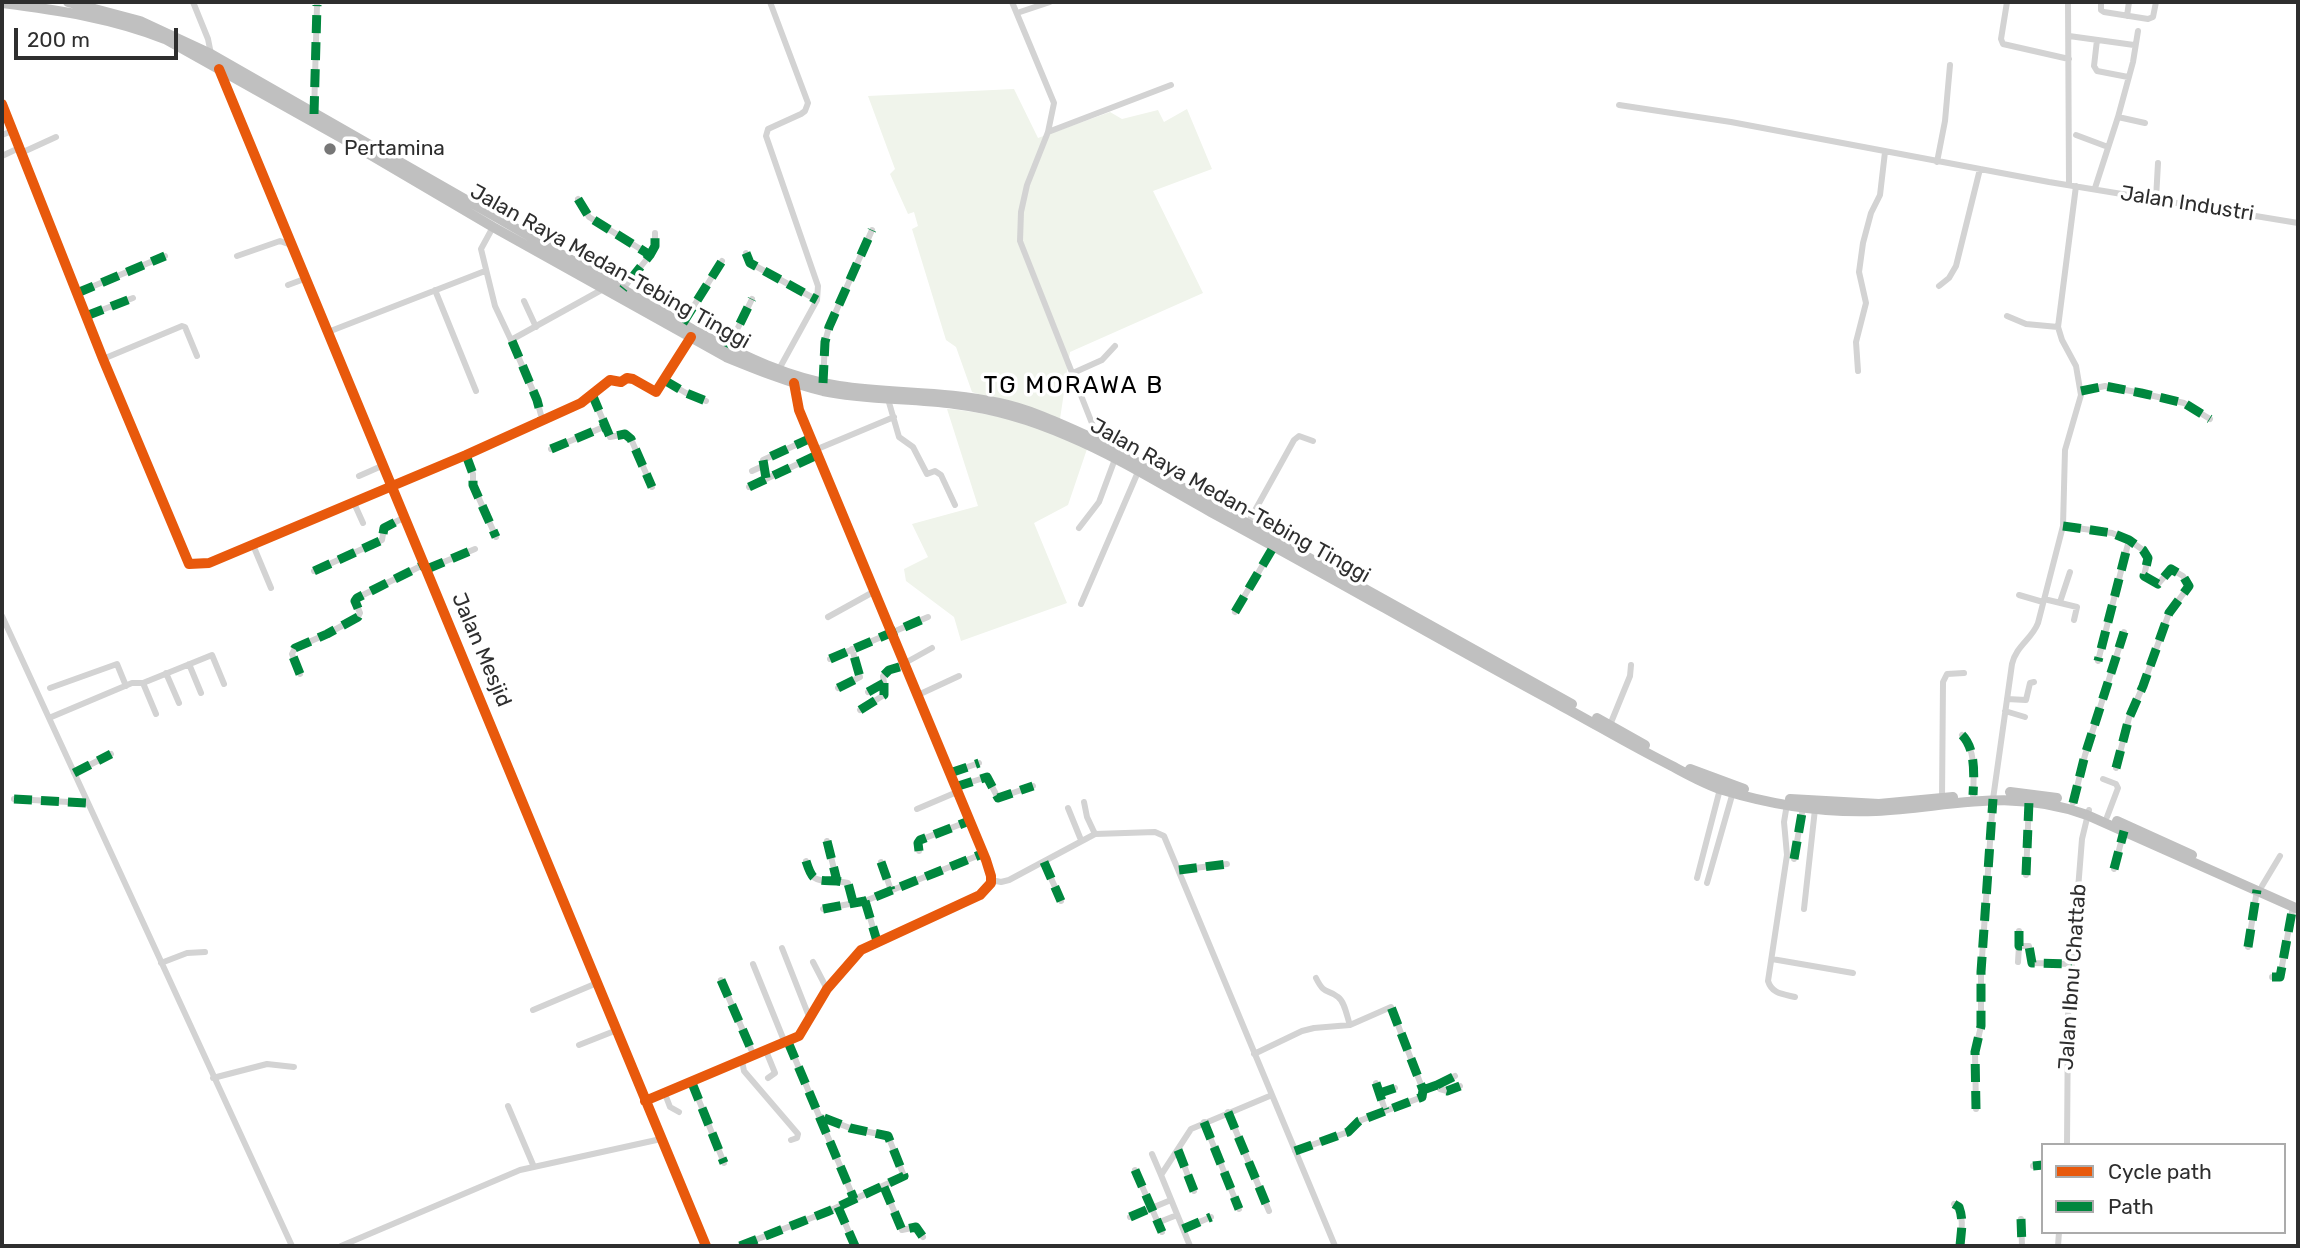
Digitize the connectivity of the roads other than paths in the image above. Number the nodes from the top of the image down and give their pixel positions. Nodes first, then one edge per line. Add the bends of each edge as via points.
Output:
1 (68, 2) edge
2 (193, 2) edge
3 (770, 2) edge
4 (1012, 2) edge
5 (1050, 2) edge
6 (2007, 2) edge
7 (2068, 2) edge
8 (2101, 2) edge
9 (2129, 2) edge
10 (2156, 2) edge
11 (2, 3) edge
12 (317, 5) dead end
13 (1017, 13) junction
14 (2127, 16) junction
15 (2138, 31) dead end
16 (2069, 36) junction
17 (2097, 40) junction
18 (2134, 45) junction
19 (211, 54) junction
20 (2070, 59) junction
21 (1950, 65) dead end
22 (219, 69) junction
23 (2116, 74) junction
24 (2128, 77) junction
25 (1171, 85) dead end
26 (2123, 94) junction
27 (2, 104) edge
28 (1619, 105) dead end
29 (314, 114) junction
30 (2118, 117) junction
31 (2145, 123) dead end
32 (12, 131) junction
33 (1048, 132) junction
34 (2, 135) edge
35 (2076, 135) dead end
36 (56, 137) dead end
37 (2108, 147) junction
38 (20, 150) junction
39 (1885, 152) junction
40 (2, 156) edge
41 (1937, 162) junction
42 (2158, 163) dead end
43 (1980, 169) junction
44 (2073, 186) junction
45 (2095, 188) junction
46 (578, 199) dead end
47 (2156, 199) junction
48 (2298, 223) edge
49 (493, 227) junction
50 (872, 230) dead end
51 (655, 233) dead end
52 (524, 238) junction
53 (291, 245) junction
54 (746, 253) dead end
55 (650, 255) junction
56 (165, 256) dead end
57 (237, 256) dead end
58 (722, 261) dead end
59 (485, 271) junction
60 (307, 278) junction
61 (288, 285) dead end
62 (1939, 286) dead end
63 (605, 288) junction
64 (623, 289) junction
65 (435, 290) junction
66 (77, 293) junction
67 (133, 298) dead end
68 (752, 299) dead end
69 (817, 300) junction
70 (524, 301) dead end
71 (86, 316) junction
72 (2007, 316) dead end
73 (683, 323) junction
74 (536, 327) junction
75 (2058, 327) junction
76 (328, 332) junction
77 (691, 337) junction
78 (511, 340) junction
79 (1115, 346) dead end
80 (728, 348) junction
81 (197, 356) dead end
82 (103, 359) junction
83 (1858, 371) dead end
84 (777, 373) junction
85 (1073, 373) junction
86 (664, 380) junction
87 (794, 383) junction
88 (823, 383) junction
89 (476, 391) dead end
90 (2081, 391) junction
91 (592, 394) junction
92 (888, 399) junction
93 (706, 401) dead end
94 (894, 417) junction
95 (542, 419) junction
96 (2210, 419) dead end
97 (606, 426) junction
98 (811, 438) junction
99 (1099, 441) junction
100 (1313, 441) dead end
101 (551, 449) dead end
102 (816, 452) junction
103 (466, 455) junction
104 (1115, 459) junction
105 (384, 465) junction
106 (763, 466) junction
107 (752, 471) dead end
108 (1138, 472) junction
109 (359, 476) dead end
110 (766, 478) junction
111 (392, 486) junction
112 (652, 487) dead end
113 (748, 487) dead end
114 (354, 503) junction
115 (955, 505) dead end
116 (405, 517) junction
117 (363, 523) dead end
118 (1248, 523) junction
119 (2063, 526) junction
120 (1079, 528) dead end
121 (496, 537) dead end
122 (2129, 540) junction
123 (253, 545) junction
124 (1273, 546) junction
125 (475, 549) dead end
126 (426, 566) junction
127 (314, 571) dead end
128 (2070, 572) dead end
129 (271, 588) dead end
130 (875, 591) junction
131 (2019, 595) dead end
132 (2044, 600) junction
133 (2060, 602) junction
134 (1081, 604) dead end
135 (1235, 612) dead end
136 (828, 617) dead end
137 (928, 617) dead end
138 (2, 619) edge
139 (2074, 620) dead end
140 (892, 631) junction
141 (2124, 632) dead end
142 (932, 648) dead end
143 (852, 649) junction
144 (830, 659) dead end
145 (2098, 661) dead end
146 (189, 664) junction
147 (906, 664) junction
148 (1631, 665) dead end
149 (166, 673) junction
150 (1964, 673) dead end
151 (300, 674) dead end
152 (958, 676) dead end
153 (2034, 682) dead end
154 (143, 683) junction
155 (224, 684) dead end
156 (884, 684) junction
157 (126, 686) junction
158 (50, 688) dead end
159 (838, 688) dead end
160 (868, 692) dead end
161 (201, 693) dead end
162 (918, 695) junction
163 (2007, 699) junction
164 (179, 703) dead end
165 (860, 710) dead end
166 (2005, 711) junction
167 (156, 714) dead end
168 (2025, 717) dead end
169 (49, 718) junction
170 (1610, 725) junction
171 (1962, 735) dead end
172 (111, 754) dead end
173 (979, 763) dead end
174 (2116, 768) dead end
175 (74, 773) junction
176 (950, 774) junction
177 (2103, 779) dead end
178 (1033, 786) dead end
179 (956, 789) junction
180 (1720, 789) junction
181 (1733, 792) junction
182 (1973, 794) junction
183 (1994, 796) junction
184 (15, 799) dead end
185 (1942, 799) junction
186 (2029, 800) junction
187 (1084, 802) dead end
188 (87, 803) junction
189 (2073, 803) junction
190 (1787, 804) junction
191 (1802, 807) junction
192 (1068, 808) dead end
193 (917, 809) dead end
194 (1815, 809) junction
195 (2088, 812) junction
196 (2107, 817) junction
197 (969, 821) junction
198 (2124, 831) junction
199 (1095, 834) junction
200 (1081, 840) junction
201 (827, 841) dead end
202 (919, 850) dead end
203 (982, 854) junction
204 (2280, 856) dead end
205 (1794, 859) dead end
206 (806, 861) dead end
207 (881, 862) dead end
208 (1044, 862) junction
209 (1227, 864) dead end
210 (2115, 869) dead end
211 (1179, 870) junction
212 (2026, 875) dead end
213 (1697, 878) dead end
214 (991, 880) junction
215 (837, 881) junction
216 (1707, 883) dead end
217 (2259, 888) junction
218 (891, 890) junction
219 (865, 901) junction
220 (1061, 901) dead end
221 (853, 902) junction
222 (2296, 906) edge
223 (823, 909) dead end
224 (1804, 909) dead end
225 (2019, 931) dead end
226 (877, 941) junction
227 (2019, 946) junction
228 (2248, 947) dead end
229 (782, 948) dead end
230 (205, 952) dead end
231 (1772, 959) junction
232 (813, 962) dead end
233 (2018, 962) dead end
234 (161, 963) junction
235 (753, 964) dead end
236 (2072, 964) junction
237 (1853, 973) dead end
238 (2272, 977) dead end
239 (1317, 978) dead end
240 (721, 979) dead end
241 (597, 983) junction
242 (827, 989) junction
243 (1795, 997) dead end
244 (533, 1010) dead end
245 (810, 1019) junction
246 (1350, 1025) junction
247 (617, 1030) junction
248 (786, 1043) junction
249 (579, 1045) dead end
250 (766, 1051) junction
251 (1254, 1054) junction
252 (754, 1056) junction
253 (742, 1061) junction
254 (294, 1067) dead end
255 (1455, 1076) dead end
256 (213, 1078) junction
257 (768, 1078) dead end
258 (692, 1083) junction
259 (1377, 1083) dead end
260 (1437, 1085) junction
261 (1460, 1086) dead end
262 (1395, 1088) dead end
263 (1423, 1090) junction
264 (1380, 1093) junction
265 (665, 1094) junction
266 (1272, 1095) junction
267 (645, 1101) junction
268 (508, 1105) dead end
269 (1976, 1109) dead end
270 (1385, 1110) junction
271 (679, 1112) dead end
272 (1228, 1112) junction
273 (819, 1116) junction
274 (1204, 1122) junction
275 (661, 1139) junction
276 (791, 1140) dead end
277 (2067, 1143) edge
278 (1178, 1150) junction
279 (1295, 1152) junction
280 (1152, 1154) dead end
281 (724, 1163) dead end
282 (2041, 1165) edge
283 (2033, 1166) dead end
284 (534, 1167) junction
285 (1135, 1170) dead end
286 (1161, 1175) junction
287 (884, 1187) junction
288 (1194, 1191) dead end
289 (854, 1199) junction
290 (1171, 1199) junction
291 (1954, 1204) dead end
292 (838, 1207) junction
293 (1151, 1208) junction
294 (1239, 1209) dead end
295 (1269, 1211) dead end
296 (1177, 1215) junction
297 (1130, 1217) dead end
298 (1211, 1217) dead end
299 (2021, 1219) dead end
300 (1157, 1223) junction
301 (1184, 1229) junction
302 (1161, 1233) dead end
303 (923, 1237) dead end
304 (292, 1246) edge
305 (341, 1246) edge
306 (706, 1246) edge
307 (740, 1246) edge
308 (855, 1246) edge
309 (1191, 1246) edge
310 (1335, 1246) edge
311 (1960, 1246) edge
312 (2022, 1246) edge

1 - 19 highway, Jalan Raya Medan-Tebing Tinggi via 140,21
2 - 19 street
3 - 69 street via 808,103 806,111 768,129 766,136 817,280
4 - 13 street
5 - 13 street
6 - 20 street via 2003,44
7 - 16 street
8 - 14 street via 2102,11
9 - 14 street
10 - 14 street via 2151,18
11 - 22 highway, Jalan Raya Medan-Tebing Tinggi via 89,15 139,29
12 - 29 street
13 - 33 street via 1053,99
15 - 18 street
16 - 17 street
16 - 20 street
17 - 18 street
17 - 23 street via 2096,68
18 - 24 street
19 - 29 highway, Jalan Raya Medan-Tebing Tinggi
20 - 44 street
21 - 41 street
22 - 49 highway, Jalan Raya Medan-Tebing Tinggi
22 - 53 street, Jalan Mesjid
23 - 24 street
23 - 26 street
24 - 26 street
25 - 33 street
26 - 30 street
27 - 32 street
28 - 39 street, Jalan Industri
29 - 52 highway, Jalan Raya Medan-Tebing Tinggi
30 - 31 street
30 - 37 street
32 - 34 street
32 - 38 street
33 - 85 street via 1027,185 1020,241
35 - 37 street
36 - 38 street
37 - 45 street
38 - 40 street
38 - 66 street
39 - 41 street, Jalan Industri
39 - 83 street via 1880,195 1871,213 1859,272 1866,303 1856,342
41 - 43 street, Jalan Industri
42 - 47 street
43 - 44 street, Jalan Industri
43 - 62 street via 1956,266
44 - 45 street, Jalan Industri
44 - 75 street
45 - 47 street, Jalan Industri
46 - 55 street via 589,217
47 - 48 street, Jalan Industri
49 - 52 highway, Jalan Raya Medan-Tebing Tinggi
49 - 59 street via 481,249
50 - 88 street via 829,327
51 - 55 street
52 - 63 highway, Jalan Raya Medan-Tebing Tinggi
52 - 64 highway, Jalan Raya Medan-Tebing Tinggi
53 - 57 street via 280,242
53 - 60 street, Jalan Mesjid
54 - 69 street via 750,263
55 - 64 street
56 - 66 street
58 - 73 street
59 - 65 street
59 - 78 street
60 - 61 street
60 - 76 street, Jalan Mesjid
63 - 74 street
63 - 77 highway, Jalan Raya Medan-Tebing Tinggi
64 - 73 highway, Jalan Raya Medan-Tebing Tinggi
65 - 76 street
65 - 89 street
66 - 71 street
67 - 71 street
68 - 80 street
69 - 84 street
70 - 74 street
71 - 82 street
72 - 75 street via 2026,324
73 - 80 highway, Jalan Raya Medan-Tebing Tinggi
74 - 78 street
75 - 90 street via 2076,366
76 - 105 street, Jalan Mesjid
77 - 84 highway, Jalan Raya Medan-Tebing Tinggi via 726,356
77 - 86 street
78 - 95 street
79 - 85 street via 1102,360
80 - 84 highway, Jalan Raya Medan-Tebing Tinggi
81 - 82 street via 182,326
82 - 123 street via 190,564 209,563
84 - 87 highway, Jalan Raya Medan-Tebing Tinggi
84 - 88 highway, Jalan Raya Medan-Tebing Tinggi
85 - 99 street
86 - 91 street via 656,392 627,378 613,380
86 - 93 street
87 - 92 highway, Jalan Raya Medan-Tebing Tinggi
87 - 98 street
88 - 99 highway, Jalan Raya Medan-Tebing Tinggi via 999,403
90 - 96 street via 2105,386 2141,393 2184,403
90 - 119 street via 2066,450
91 - 95 street
91 - 97 street
92 - 94 street
92 - 104 highway, Jalan Raya Medan-Tebing Tinggi via 1005,413 1068,435
94 - 102 street
94 - 115 street via 900,438 912,447 927,474 935,471 941,475
95 - 103 street
97 - 101 street
97 - 112 street via 611,438 629,436
98 - 102 street
98 - 106 street via 763,460
99 - 118 highway, Jalan Raya Medan-Tebing Tinggi
100 - 118 street via 1298,436 1294,440
102 - 110 street
102 - 130 street
103 - 111 street
103 - 121 street via 473,485
104 - 108 highway, Jalan Raya Medan-Tebing Tinggi
104 - 120 street via 1099,502
105 - 109 street
105 - 111 street, Jalan Mesjid
106 - 107 street
106 - 110 street
108 - 124 highway, Jalan Raya Medan-Tebing Tinggi
108 - 134 street
110 - 113 street
111 - 114 street
111 - 116 street, Jalan Mesjid
114 - 117 street
114 - 123 street
116 - 126 street, Jalan Mesjid
116 - 127 street via 384,528 382,540
118 - 170 highway, Jalan Raya Medan-Tebing Tinggi
119 - 122 street
119 - 132 street
122 - 145 street
122 - 174 street via 2148,558 2144,576 2158,584 2171,569 2189,586 2169,613 2129,718
123 - 129 street
124 - 135 street
124 - 180 highway, Jalan Raya Medan-Tebing Tinggi via 1628,743
125 - 126 street
126 - 151 street via 357,598 358,617 295,648 292,654
126 - 241 street, Jalan Mesjid
128 - 133 street
130 - 136 street
130 - 140 street
131 - 132 street
132 - 133 street
132 - 163 street via 2037,627 2013,658
133 - 139 street via 2078,608
137 - 140 street
138 - 169 street
140 - 143 street
140 - 147 street
141 - 189 street
142 - 147 street
143 - 144 street
143 - 159 street via 860,677
146 - 149 street
146 - 155 street via 212,655
146 - 161 street
147 - 156 street via 886,672
147 - 162 street
148 - 170 street
149 - 154 street
149 - 164 street
150 - 185 street via 1951,672 1943,682
152 - 162 street
153 - 163 street via 2029,684 2026,700
154 - 157 street
154 - 167 street
156 - 160 street
156 - 165 street via 884,695
157 - 158 street via 117,664
157 - 169 street
162 - 176 street
163 - 166 street
166 - 168 street
166 - 183 street
169 - 175 street
170 - 185 highway, Jalan Raya Medan-Tebing Tinggi via 1690,769 1747,790 1793,799 1867,804
171 - 182 street via 1971,754
172 - 175 street
173 - 176 street
175 - 188 street
176 - 179 street
177 - 196 street via 2118,788
178 - 179 street via 998,798 987,777
179 - 193 street
179 - 197 street
180 - 181 highway, Jalan Raya Medan-Tebing Tinggi
180 - 213 street
181 - 190 highway, Jalan Raya Medan-Tebing Tinggi
181 - 216 street
182 - 183 highway, Jalan Raya Medan-Tebing Tinggi
182 - 185 highway, Jalan Raya Medan-Tebing Tinggi
183 - 186 highway, Jalan Raya Medan-Tebing Tinggi
183 - 189 highway, Jalan Raya Medan-Tebing Tinggi via 2028,793
183 - 194 highway, Jalan Raya Medan-Tebing Tinggi via 1872,811
183 - 269 street via 1981,1026 1975,1052
184 - 188 street
186 - 195 highway, Jalan Raya Medan-Tebing Tinggi
186 - 212 street
187 - 199 street
188 - 234 street
189 - 195 highway, Jalan Raya Medan-Tebing Tinggi
190 - 191 highway, Jalan Raya Medan-Tebing Tinggi
190 - 231 street via 1787,855
191 - 194 highway, Jalan Raya Medan-Tebing Tinggi
191 - 205 street
192 - 200 street
194 - 224 street
195 - 196 highway, Jalan Raya Medan-Tebing Tinggi
195 - 198 highway, Jalan Raya Medan-Tebing Tinggi
195 - 236 street, Jalan Ibnu Chattab
196 - 217 highway, Jalan Raya Medan-Tebing Tinggi
197 - 202 street via 920,841
197 - 203 street
198 - 210 street
198 - 217 highway, Jalan Raya Medan-Tebing Tinggi
199 - 200 street
199 - 211 street via 1162,834
200 - 208 street
201 - 215 street
203 - 214 street
203 - 218 street
204 - 217 street
206 - 215 street via 815,880
207 - 218 street
208 - 214 street via 1005,881
208 - 220 street
209 - 211 street
211 - 251 street
214 - 226 street via 980,895
215 - 221 street via 848,883
217 - 222 highway, Jalan Raya Medan-Tebing Tinggi
217 - 228 street
218 - 219 street
219 - 221 street
219 - 226 street
221 - 223 street
222 - 238 street via 2280,977
225 - 227 street
226 - 242 street via 861,950
227 - 233 street
227 - 236 street via 2029,946 2032,963
229 - 245 street
230 - 234 street
231 - 237 street
231 - 243 street via 1770,987
232 - 242 street
234 - 256 street
235 - 248 street
236 - 277 street, Jalan Ibnu Chattab via 2067,1015
239 - 246 street via 1322,989 1341,1000
240 - 252 street
241 - 244 street
241 - 247 street, Jalan Mesjid
242 - 245 street
245 - 248 street via 799,1037
246 - 251 street via 1308,1030
246 - 263 street via 1391,1007
247 - 249 street
247 - 267 street, Jalan Mesjid
248 - 250 street
248 - 273 street
250 - 252 street
250 - 257 street via 775,1073
251 - 266 street
252 - 253 street
253 - 258 street
253 - 276 street via 744,1071 797,1134
254 - 256 street via 267,1064
255 - 260 street
256 - 304 street
258 - 265 street
258 - 281 street
259 - 264 street
260 - 261 street via 1447,1091
260 - 263 street
262 - 264 street
263 - 270 street via 1420,1099
264 - 270 street
265 - 267 street
265 - 271 street via 670,1107
266 - 272 street
266 - 279 street
267 - 275 street, Jalan Mesjid
268 - 284 street
270 - 279 street via 1359,1121 1348,1132
272 - 274 street
272 - 295 street
273 - 287 street via 888,1137 904,1176
273 - 289 street
274 - 278 street via 1188,1132
274 - 294 street
275 - 284 street
275 - 306 street, Jalan Mesjid
278 - 286 street
278 - 288 street
279 - 310 street
280 - 286 street
282 - 283 street
284 - 305 street
285 - 293 street
286 - 290 street
287 - 289 street
287 - 303 street via 903,1231 916,1227
289 - 292 street
290 - 293 street
290 - 296 street
291 - 311 street via 1962,1217
292 - 307 street
292 - 308 street
293 - 297 street
293 - 300 street
296 - 300 street
296 - 301 street
298 - 301 street
299 - 312 street
300 - 302 street
301 - 309 street

